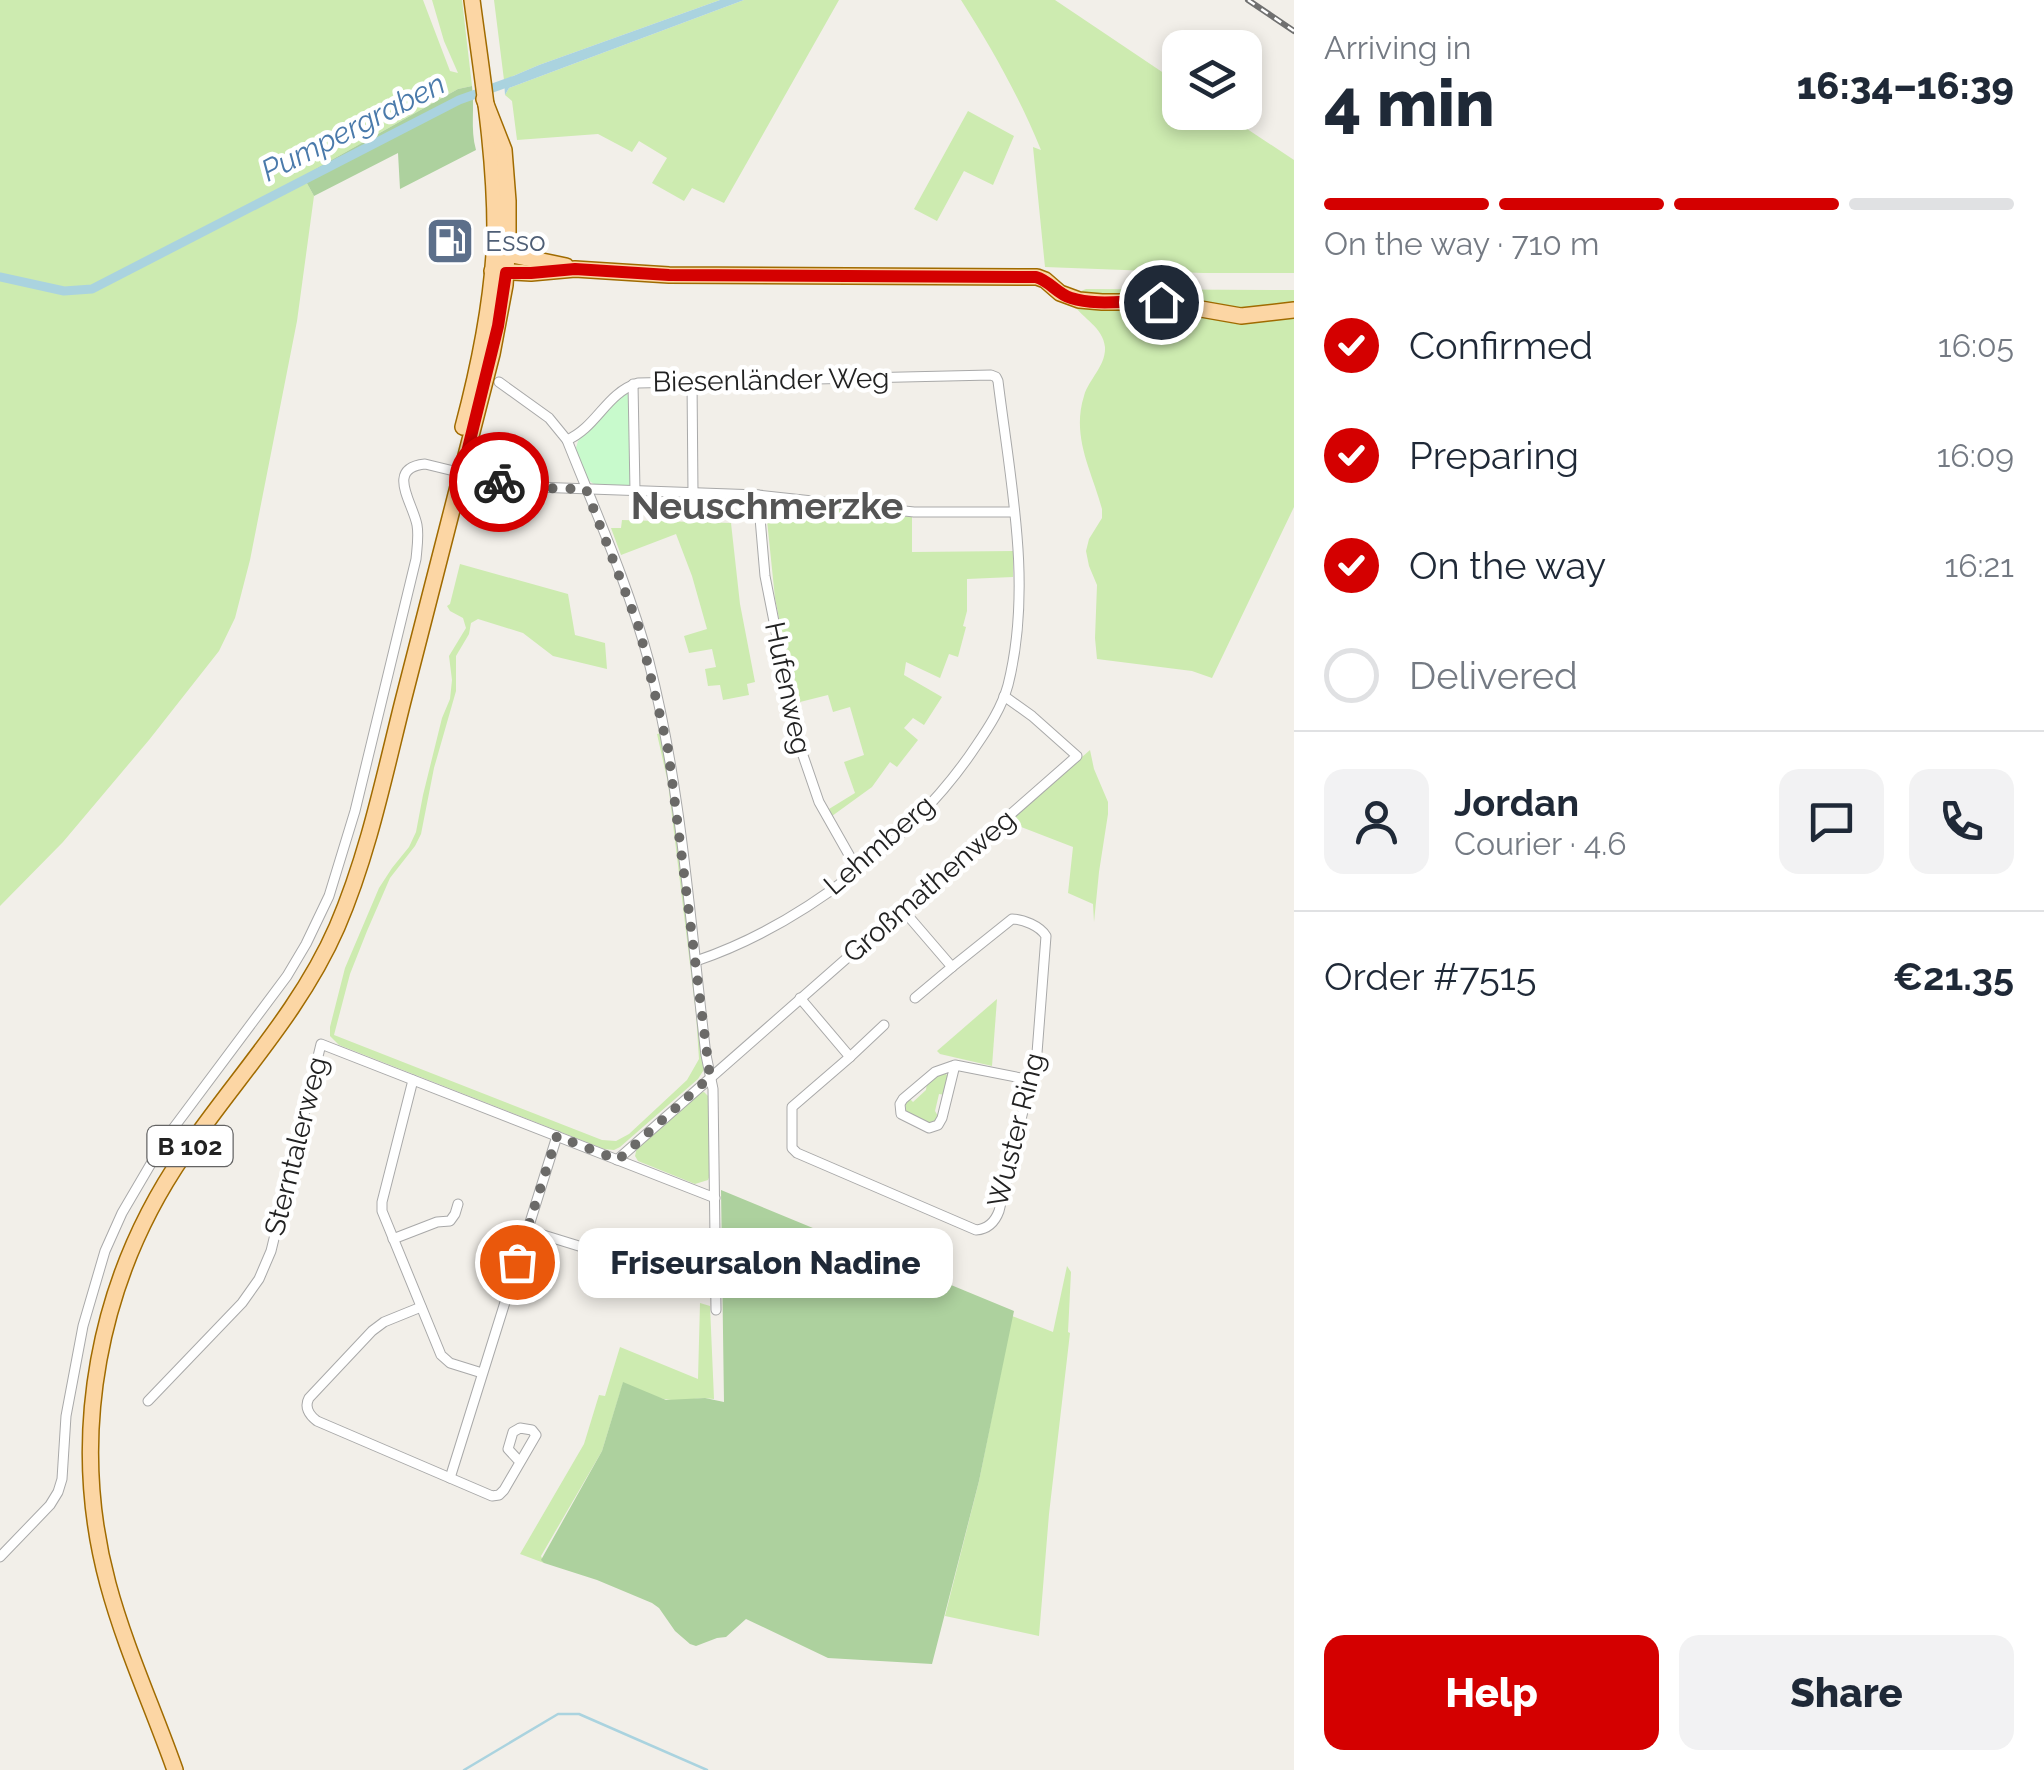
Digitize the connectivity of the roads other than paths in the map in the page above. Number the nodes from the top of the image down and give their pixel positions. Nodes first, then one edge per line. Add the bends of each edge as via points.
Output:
1 (472, 0) edge
2 (499, 265) junction
3 (1294, 310) edge
4 (996, 377) joint
5 (692, 381) junction
6 (499, 382) dead end
7 (633, 384) junction
8 (567, 440) junction
9 (456, 472) junction
10 (586, 489) junction
11 (635, 491) junction
12 (693, 493) junction
13 (758, 495) junction
14 (1014, 512) junction
15 (1004, 696) junction
16 (857, 870) junction
17 (902, 910) junction
18 (696, 961) junction
19 (952, 967) junction
20 (800, 998) junction
21 (915, 998) dead end
22 (884, 1025) dead end
23 (850, 1056) junction
24 (955, 1065) junction
25 (710, 1077) junction
26 (413, 1080) junction
27 (1031, 1080) junction
28 (557, 1136) junction
29 (618, 1160) junction
30 (715, 1198) junction
31 (458, 1204) dead end
32 (527, 1230) junction
33 (393, 1239) junction
34 (715, 1288) junction
35 (421, 1306) junction
36 (716, 1310) dead end
37 (482, 1373) junction
38 (148, 1401) dead end
39 (520, 1462) dead end
40 (450, 1478) junction
41 (0, 1557) edge
42 (174, 1770) edge

1 - 2 main road
2 - 3 main road via 531,273 1036,277 1064,296 1090,301 1161,302 1241,316
2 - 9 main road, B 102
4 - 5 street, Biesenländer Weg
4 - 14 street, Lehmberg
5 - 7 street, Biesenländer Weg
5 - 12 street
6 - 8 street via 549,418
7 - 8 street, Biesenländer Weg
7 - 11 street
8 - 10 street
9 - 10 street via 513,485
9 - 41 street via 418,464 405,474 417,524 416,559 356,811 319,919 287,976 132,1194 82,1326 58,1492
9 - 42 main road, B 102 via 359,869 336,928 299,997 152,1205 101,1345 90,1452 101,1558
10 - 11 street
10 - 18 street via 652,677 673,775
11 - 12 street
12 - 13 street
13 - 14 street via 894,510
13 - 16 street, Hufenweg via 767,590 797,738 818,802
14 - 15 street, Lehmberg via 1018,615
15 - 16 street, Lehmberg via 944,788
15 - 17 street, Großmathenweg via 1077,756
16 - 18 street, Lehmberg via 772,928
17 - 19 street
17 - 20 street, Großmathenweg
18 - 25 street
19 - 21 street, Wuster Ring
19 - 27 street, Wuster Ring via 1012,919 1045,933
20 - 23 street
20 - 25 street, Großmathenweg
22 - 23 street, Wuster Ring
23 - 27 street, Wuster Ring via 792,1107 792,1148 976,1230 993,1223 999,1211
24 - 24 street via 938,1126 902,1114 904,1099 935,1072
24 - 27 street
25 - 29 street
25 - 30 street
26 - 28 street, Sterntalerweg
26 - 33 street via 382,1202
26 - 38 street, Sterntalerweg via 321,1044 264,1270 242,1304
28 - 29 street, Sterntalerweg
28 - 32 street
29 - 30 street, Sterntalerweg
30 - 34 street
31 - 33 street via 450,1221
32 - 34 street
32 - 37 street
33 - 35 street
34 - 36 street
35 - 37 street via 443,1358
35 - 40 street via 379,1324 311,1395 307,1408 317,1421
37 - 40 street
39 - 40 street via 496,1496

